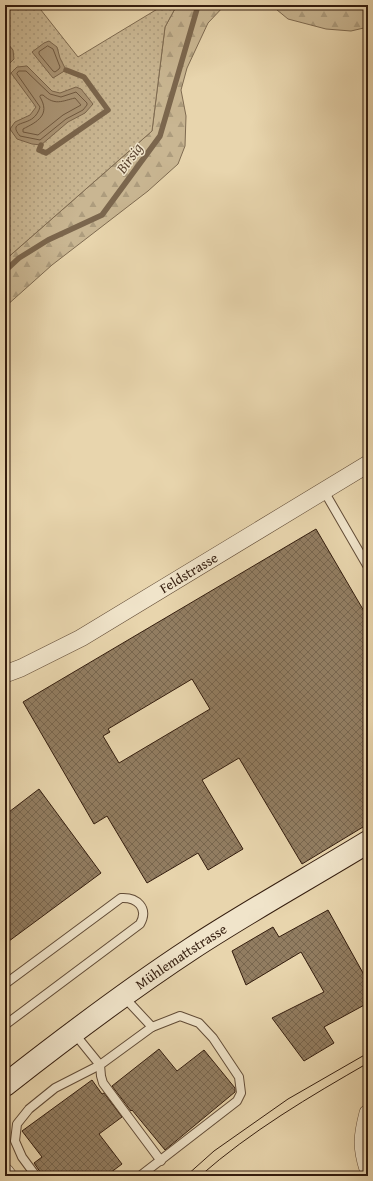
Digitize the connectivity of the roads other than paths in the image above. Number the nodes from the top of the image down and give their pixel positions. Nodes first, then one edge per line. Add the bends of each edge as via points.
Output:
1 (368, 464) edge
2 (324, 491) junction
3 (368, 567) edge
4 (5, 674) edge
5 (368, 842) edge
6 (5, 984) edge
7 (124, 997) junction
8 (5, 1025) edge
9 (152, 1027) junction
10 (74, 1033) junction
11 (100, 1065) junction
12 (5, 1085) edge
13 (368, 1114) edge
14 (161, 1160) junction
15 (368, 1169) edge
16 (5, 1172) edge
17 (8, 1176) edge
18 (36, 1176) edge
19 (140, 1176) edge

1 - 2 street, Feldstrasse
2 - 3 lane
2 - 4 street, Feldstrasse via 81,638
5 - 7 main road, Mühlemattstrasse via 197,946
6 - 8 lane via 121,898 139,903 143,915 140,924
7 - 9 lane
7 - 10 main road, Mühlemattstrasse
9 - 11 lane
9 - 14 lane via 180,1016 199,1023 213,1038 239,1077 241,1093 237,1101
10 - 11 lane
10 - 12 main road, Mühlemattstrasse
11 - 14 lane via 103,1083
11 - 18 lane via 55,1088 29,1109 17,1124 15,1141
13 - 15 street via 363,1132 363,1153
14 - 19 lane
16 - 17 street

